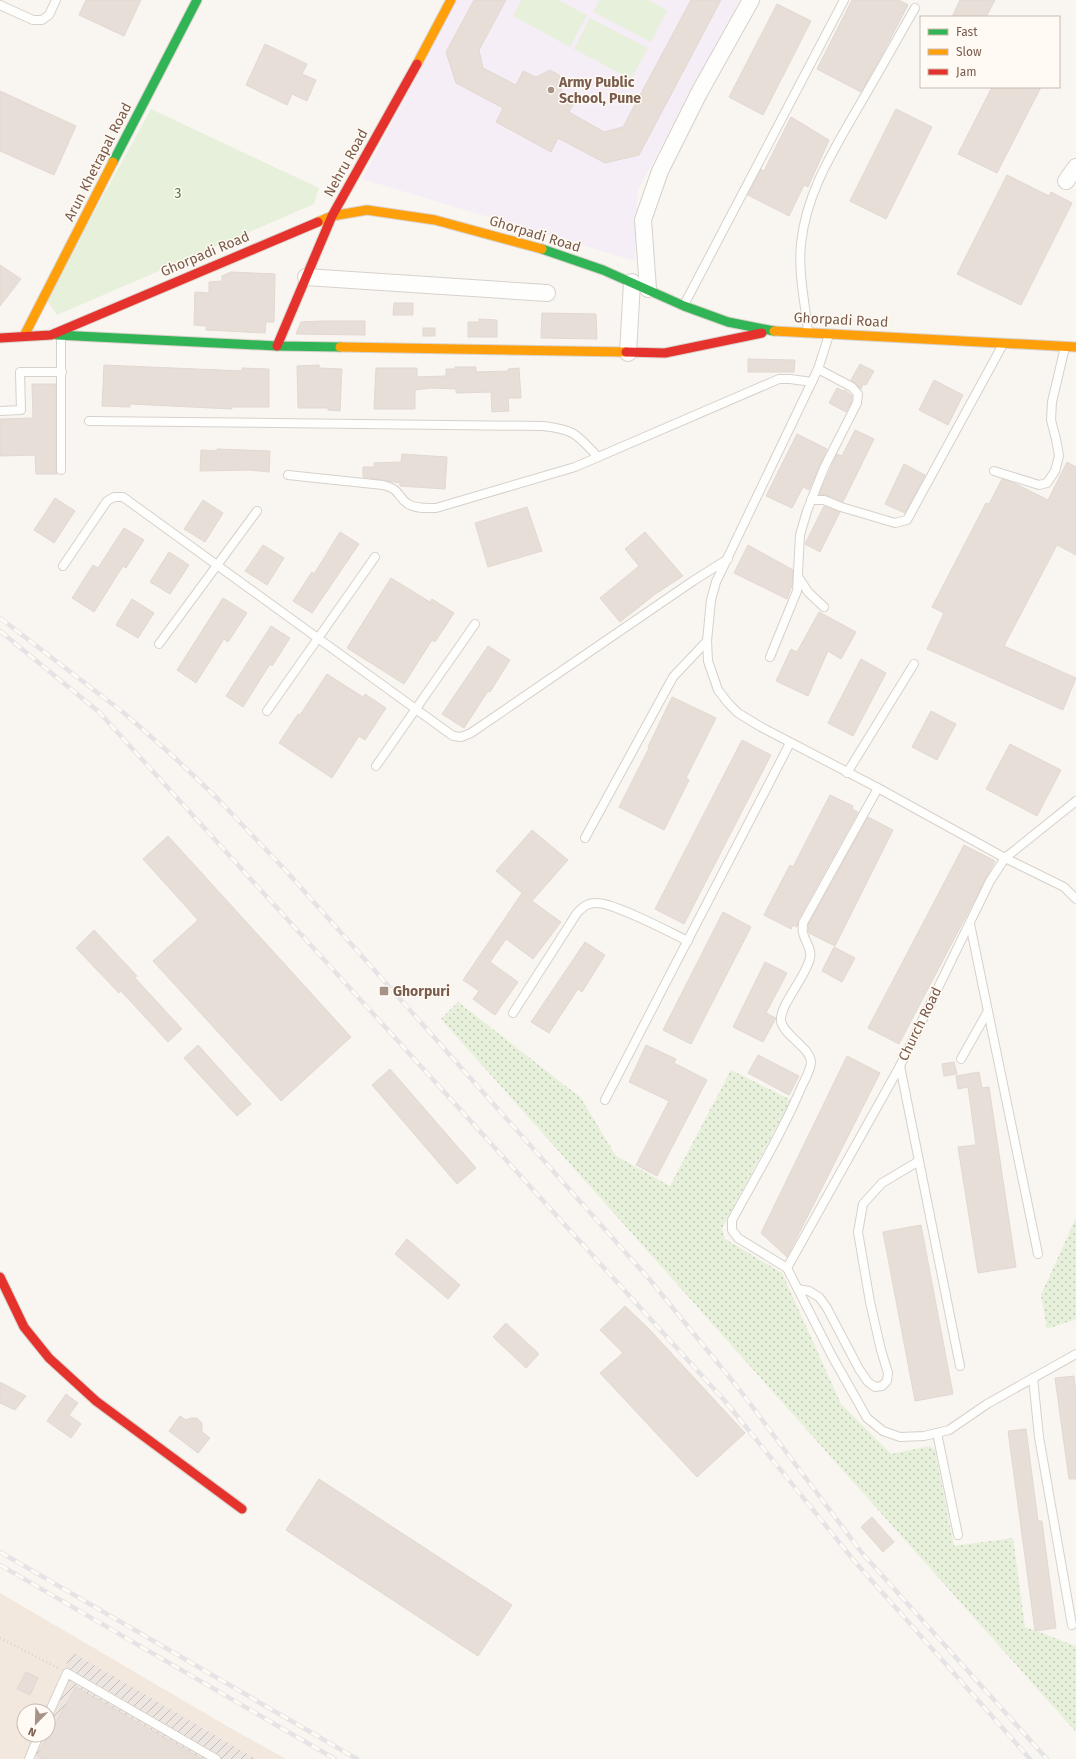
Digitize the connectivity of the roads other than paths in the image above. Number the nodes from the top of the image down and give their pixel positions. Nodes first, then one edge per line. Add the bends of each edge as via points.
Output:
1 (56, 0) edge
2 (197, 0) edge
3 (451, 0) edge
4 (751, 0) edge
5 (844, 0) edge
6 (0, 5) edge
7 (915, 8) dead end
8 (1076, 167) edge
9 (1066, 181) dead end
10 (332, 216) junction
11 (306, 277) junction
12 (632, 282) junction
13 (648, 289) junction
14 (547, 293) dead end
15 (684, 306) junction
16 (771, 331) junction
17 (808, 332) junction
18 (51, 334) junction
19 (829, 334) junction
20 (61, 335) junction
21 (24, 336) junction
22 (0, 338) edge
23 (1003, 343) junction
24 (277, 346) junction
25 (1065, 347) junction
26 (1076, 347) edge
27 (628, 353) junction
28 (818, 368) junction
29 (62, 372) junction
30 (812, 382) junction
31 (0, 411) edge
32 (89, 421) dead end
33 (598, 458) junction
34 (61, 470) dead end
35 (994, 471) dead end
36 (288, 475) dead end
37 (811, 500) junction
38 (257, 511) dead end
39 (375, 557) dead end
40 (728, 559) junction
41 (63, 566) dead end
42 (216, 566) junction
43 (799, 578) junction
44 (824, 608) dead end
45 (475, 624) dead end
46 (318, 639) junction
47 (707, 641) junction
48 (159, 644) dead end
49 (770, 657) dead end
50 (914, 664) dead end
51 (415, 710) junction
52 (267, 711) dead end
53 (790, 743) junction
54 (376, 766) dead end
55 (847, 773) junction
56 (878, 788) junction
57 (1076, 801) edge
58 (585, 838) dead end
59 (1005, 858) junction
60 (1076, 898) edge
61 (970, 924) junction
62 (688, 941) junction
63 (988, 1011) junction
64 (513, 1013) dead end
65 (961, 1059) dead end
66 (900, 1066) junction
67 (605, 1100) dead end
68 (919, 1161) junction
69 (1038, 1254) dead end
70 (787, 1268) junction
71 (0, 1277) edge
72 (798, 1289) junction
73 (1076, 1354) edge
74 (960, 1366) dead end
75 (1033, 1378) junction
76 (937, 1433) junction
77 (242, 1509) dead end
78 (958, 1535) dead end
79 (1072, 1625) dead end
80 (53, 1703) edge
81 (35, 1743) edge
82 (28, 1759) edge
83 (216, 1759) edge

1 - 6 lane via 48,15 42,20 33,20
2 - 21 main road, Arun Khetrapal Road
3 - 10 main road, Nehru Road
4 - 13 street via 699,93 660,171 643,220
5 - 15 lane
7 - 17 lane via 824,166 811,197 800,245
8 - 9 street
10 - 11 main road, Nehru Road
10 - 12 main road, Ghorpadi Road via 367,210 435,220 540,248
10 - 18 main road, Ghorpadi Road
11 - 14 street
11 - 24 main road, Nehru Road
12 - 13 main road, Ghorpadi Road
12 - 27 street
13 - 15 main road, Ghorpadi Road
15 - 16 main road, Ghorpadi Road via 728,322
16 - 17 main road, Ghorpadi Road
16 - 27 main road via 665,353
17 - 19 main road, Ghorpadi Road
18 - 20 main road
18 - 21 main road, Ghorpadi Road
19 - 23 main road, Ghorpadi Road
19 - 28 lane
20 - 24 main road
20 - 29 lane
21 - 22 main road, Ghorpadi Road
23 - 25 main road, Ghorpadi Road
23 - 37 lane via 907,520 895,523 824,500
24 - 27 main road
25 - 26 main road, Ghorpadi Road
25 - 35 lane via 1052,402 1051,420 1059,456 1055,471 1047,483 1039,485
28 - 30 lane
28 - 37 lane via 852,387 858,394 857,403
29 - 31 lane via 20,372 21,410
29 - 34 lane
30 - 33 lane via 779,379
30 - 40 lane
32 - 33 lane via 543,426 562,428 577,434
33 - 36 lane via 436,508 415,507 407,503 394,488 384,485
37 - 43 lane via 800,535
38 - 42 lane
39 - 46 lane
40 - 47 lane via 716,582 711,600
40 - 51 lane via 471,734 453,736
41 - 42 lane via 107,501 114,497 123,497
42 - 46 lane
42 - 48 lane
43 - 44 lane via 808,592
43 - 49 lane via 793,604
45 - 51 lane
46 - 51 lane
46 - 52 lane
47 - 53 lane via 708,661 718,690 728,703 738,713
47 - 58 lane via 673,677
50 - 55 lane
51 - 54 lane
53 - 55 lane
53 - 62 lane
55 - 56 lane
56 - 59 lane
56 - 70 lane via 803,923 802,932 811,956 805,973 782,1011 782,1021 786,1031 808,1054 811,1062 809,1071 790,1114 732,1220 732,1230 738,1238
57 - 59 lane, Church Road
59 - 60 lane via 1064,887
59 - 61 lane, Church Road via 990,881
61 - 63 lane
61 - 66 lane, Church Road
62 - 64 lane via 617,909 597,903 585,905 577,913
62 - 67 lane
63 - 65 lane
63 - 69 lane
66 - 68 lane
66 - 70 lane, Church Road
68 - 72 lane via 882,1183 862,1204 858,1232 870,1302 888,1373 887,1381 882,1386 875,1387 868,1382 819,1297 809,1291
68 - 74 lane
70 - 72 lane
71 - 77 main road via 24,1327 49,1358 96,1401
72 - 76 lane via 867,1418 883,1431 900,1437
73 - 75 lane
75 - 76 lane via 987,1404 950,1430
75 - 79 lane via 1039,1437
76 - 78 lane
80 - 83 lane via 67,1673
81 - 82 lane

